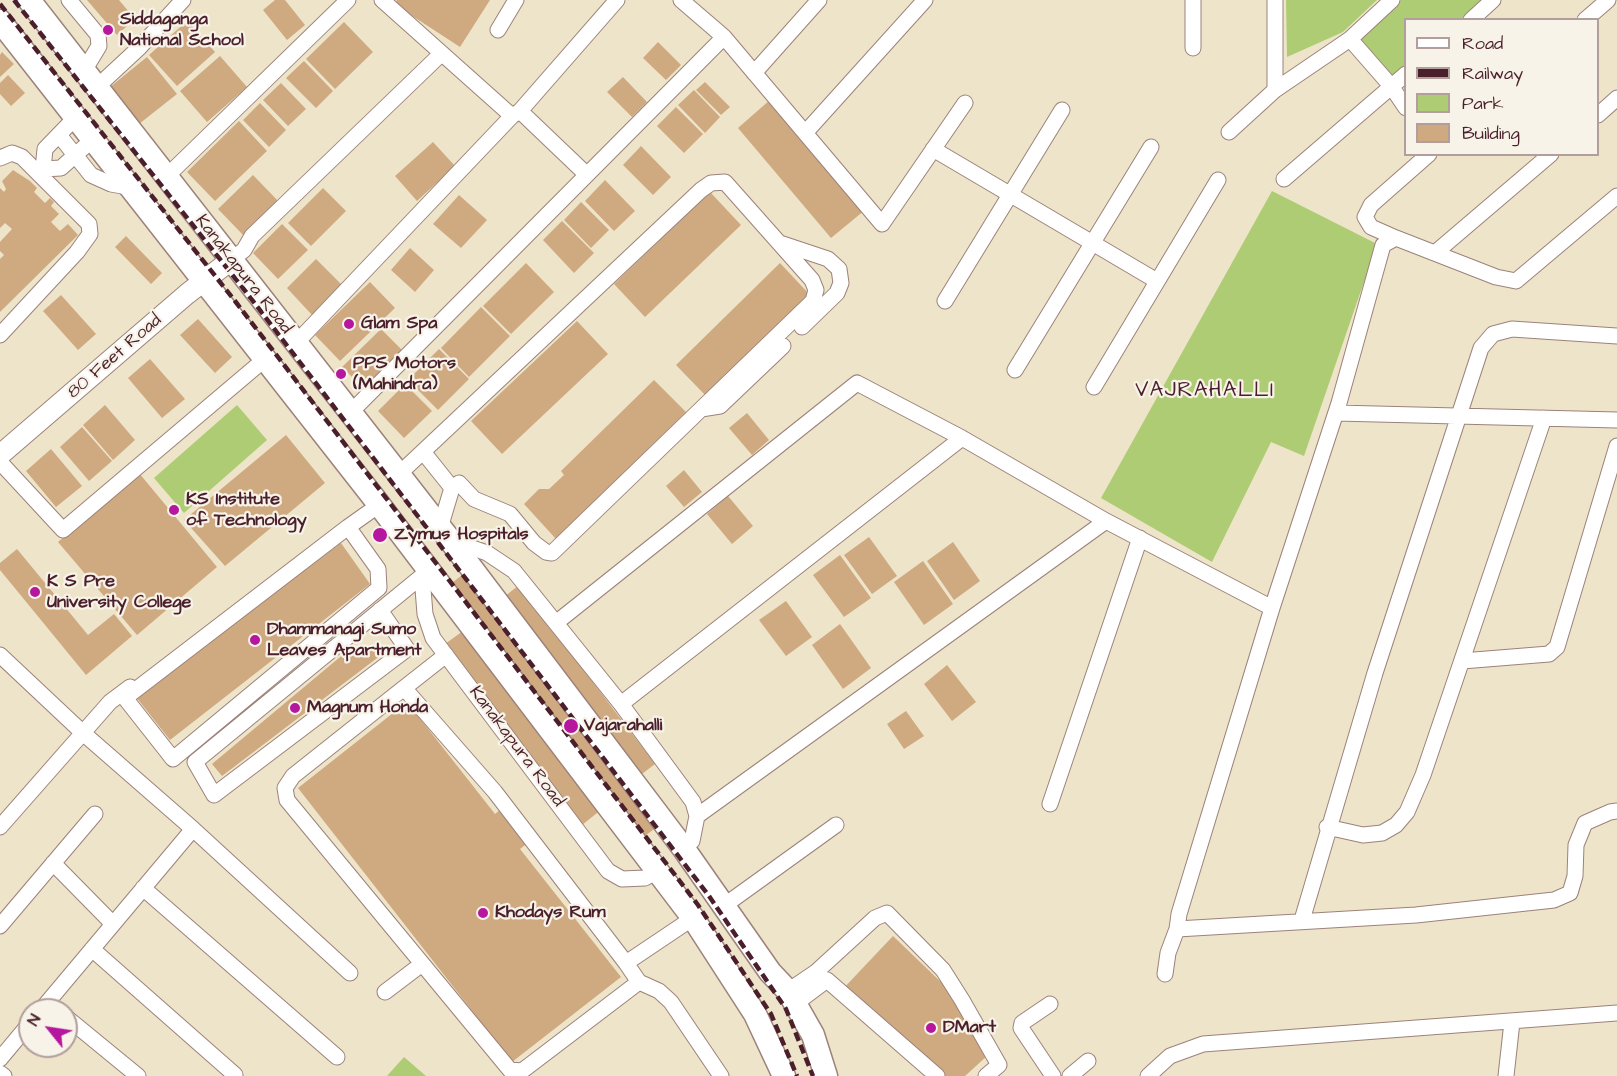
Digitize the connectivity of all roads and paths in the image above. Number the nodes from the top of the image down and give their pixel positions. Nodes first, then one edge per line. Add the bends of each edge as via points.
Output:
1 (29, 0) edge
2 (69, 0) edge
3 (183, 0) edge
4 (348, 0) edge
5 (381, 0) edge
6 (516, 0) edge
7 (617, 0) edge
8 (681, 0) edge
9 (819, 0) edge
10 (925, 0) edge
11 (1193, 0) edge
12 (1275, 0) edge
13 (1392, 0) edge
14 (1493, 0) edge
15 (1608, 0) edge
16 (1472, 18) edge
17 (1587, 18) edge
18 (498, 30) dead end
19 (4, 34) edge
20 (724, 37) junction
21 (1350, 39) junction
22 (1193, 48) dead end
23 (441, 54) junction
24 (754, 73) junction
25 (1404, 76) edge
26 (91, 77) junction
27 (1391, 86) junction
28 (1275, 90) junction
29 (1617, 99) edge
30 (965, 103) dead end
31 (1404, 105) edge
32 (1062, 110) dead end
33 (516, 114) junction
34 (1599, 114) edge
35 (75, 118) junction
36 (1229, 132) dead end
37 (805, 133) junction
38 (59, 135) junction
39 (92, 140) junction
40 (1151, 147) dead end
41 (933, 149) junction
42 (75, 156) junction
43 (1427, 156) edge
44 (1549, 156) edge
45 (0, 158) edge
46 (40, 171) junction
47 (586, 174) junction
48 (167, 176) junction
49 (1284, 179) dead end
50 (1218, 180) dead end
51 (128, 187) junction
52 (1011, 195) junction
53 (1617, 196) edge
54 (1396, 238) junction
55 (778, 242) junction
56 (1093, 243) junction
57 (1435, 253) junction
58 (227, 255) junction
59 (201, 276) junction
60 (1157, 281) junction
61 (945, 301) dead end
62 (802, 327) dead end
63 (0, 335) edge
64 (1617, 336) edge
65 (296, 343) junction
66 (783, 346) dead end
67 (265, 359) junction
68 (1015, 370) dead end
69 (1094, 387) dead end
70 (701, 409) junction
71 (350, 413) junction
72 (1336, 413) junction
73 (1459, 416) junction
74 (1544, 418) junction
75 (1617, 420) edge
76 (962, 438) junction
77 (0, 442) edge
78 (1617, 446) edge
79 (424, 453) junction
80 (0, 455) edge
81 (0, 462) edge
82 (398, 475) junction
83 (452, 488) junction
84 (376, 501) junction
85 (1106, 520) junction
86 (348, 527) junction
87 (440, 528) junction
88 (1140, 538) junction
89 (457, 549) junction
90 (424, 573) junction
91 (1272, 608) junction
92 (380, 610) junction
93 (557, 622) junction
94 (0, 655) edge
95 (446, 655) junction
96 (1462, 661) junction
97 (404, 688) junction
98 (621, 704) junction
99 (82, 733) junction
100 (1050, 804) dead end
101 (1617, 811) edge
102 (95, 814) dead end
103 (697, 816) junction
104 (1, 823) edge
105 (836, 825) dead end
106 (1328, 827) junction
107 (193, 829) junction
108 (687, 854) junction
109 (53, 863) junction
110 (661, 876) junction
111 (143, 888) junction
112 (725, 905) junction
113 (693, 918) junction
114 (1302, 920) junction
115 (113, 924) junction
116 (0, 926) edge
117 (1177, 929) junction
118 (92, 949) junction
119 (626, 963) junction
120 (422, 964) junction
121 (350, 973) dead end
122 (1165, 974) dead end
123 (639, 982) junction
124 (385, 992) dead end
125 (791, 997) junction
126 (56, 998) edge
127 (1050, 1004) dead end
128 (1617, 1013) edge
129 (1512, 1022) junction
130 (78, 1027) edge
131 (18, 1037) edge
132 (338, 1057) dead end
133 (0, 1059) edge
134 (1088, 1061) dead end
135 (0, 1073) edge
136 (235, 1075) edge
137 (4, 1076) edge
138 (138, 1076) edge
139 (721, 1076) edge
140 (784, 1076) edge
141 (826, 1076) edge
142 (937, 1076) edge
143 (986, 1076) edge
144 (1053, 1076) edge
145 (1070, 1076) edge
146 (1148, 1076) edge
147 (1506, 1076) edge

1 - 26 highway, Kanakapura Road
2 - 26 street via 98,35
3 - 26 street via 139,48
4 - 48 street
5 - 23 street
6 - 18 street
7 - 33 street
8 - 20 street
9 - 24 street
10 - 37 street
11 - 22 street
12 - 28 street
13 - 21 street
14 - 16 street
15 - 17 street
19 - 35 highway, Kanakapura Road
20 - 24 street
20 - 47 street
21 - 27 street
21 - 28 street
23 - 33 street
23 - 58 street via 252,236 234,241
24 - 37 street
25 - 27 street
26 - 48 highway, Kanakapura Road
27 - 31 street
27 - 49 street
28 - 36 street
29 - 34 street
30 - 41 street
32 - 52 street
33 - 47 street
33 - 65 street
35 - 38 street
35 - 39 highway, Kanakapura Road
37 - 41 street via 882,224
38 - 42 street
38 - 46 street via 45,149
39 - 42 street
39 - 51 highway, Kanakapura Road
40 - 56 street
41 - 52 street
42 - 46 street via 62,168
42 - 51 street via 97,179
43 - 54 street via 1371,205 1365,217 1371,227
44 - 57 street
45 - 46 street via 12,153
46 - 63 street via 89,224 90,234
47 - 71 street
48 - 58 highway, Kanakapura Road
50 - 60 street
51 - 59 highway, Kanakapura Road
52 - 56 street
52 - 61 street
53 - 57 street via 1516,281
54 - 57 street
54 - 72 street via 1383,245
55 - 62 street via 828,259 839,269 841,283 837,293
55 - 70 street via 812,280 816,291 813,301
55 - 79 street via 724,182 711,183
56 - 60 street
56 - 68 street
58 - 59 main road, 80 Feet Road
58 - 65 highway, Kanakapura Road
59 - 67 highway, Kanakapura Road
59 - 77 main road, 80 Feet Road
59 - 80 main road, 80 Feet Road
60 - 69 street
64 - 73 street via 1512,329 1493,334 1482,348
65 - 71 highway, Kanakapura Road
66 - 70 street via 720,406
67 - 81 street via 63,530
67 - 84 highway, Kanakapura Road
70 - 83 street via 552,553 534,543 510,514 474,499 459,483
71 - 82 highway, Kanakapura Road
72 - 73 street
72 - 91 street
73 - 74 street
73 - 106 street
74 - 75 street
74 - 96 street
76 - 85 street
76 - 93 street via 857,383
76 - 98 street
78 - 96 street via 1557,647 1549,654
79 - 82 street
79 - 83 street
82 - 87 highway, Kanakapura Road
83 - 87 street
84 - 86 street
84 - 90 highway, Kanakapura Road
84 - 99 street via 110,702
85 - 88 street
85 - 103 street
86 - 86 street via 125,698 173,759 379,588 378,569
87 - 89 highway, Kanakapura Road
88 - 91 street
88 - 100 street
89 - 93 street via 464,545 487,553 514,571
89 - 108 highway, Kanakapura Road
90 - 92 street
90 - 95 street, Kanakapura Road via 425,614 433,638
90 - 110 highway, Kanakapura Road
91 - 117 street
92 - 92 street via 195,762 214,795 407,649
93 - 98 street
94 - 99 street
95 - 97 street
95 - 110 street, Kanakapura Road via 608,871 622,879
96 - 106 street via 1407,812 1382,833 1363,835
97 - 119 street via 495,792
97 - 120 street via 293,776 285,788 287,800
98 - 103 street via 693,802
99 - 104 street
99 - 107 street
101 - 114 street via 1585,824 1576,845 1570,893 1554,900 1416,915
102 - 109 street
103 - 108 street
105 - 112 street
106 - 114 street
107 - 111 street
107 - 121 street
108 - 110 highway
108 - 112 highway, Kanakapura Road
109 - 115 street
109 - 116 street
110 - 113 highway, Kanakapura Road
111 - 115 street
111 - 132 street
112 - 125 highway, Kanakapura Road
113 - 119 street
113 - 140 highway, Kanakapura Road via 755,1014
114 - 117 street
115 - 118 street
117 - 122 street
118 - 126 street
118 - 136 street
119 - 123 street
120 - 123 street via 504,1065 517,1072
120 - 124 street
123 - 139 street via 671,1002
125 - 141 highway, Kanakapura Road via 813,1035
125 - 142 street via 827,980
125 - 143 street via 875,918 887,913 943,970 967,1008 999,1065
127 - 144 street via 1022,1023 1021,1028
128 - 129 street
129 - 146 street via 1203,1044 1170,1056
129 - 147 street
130 - 138 street
131 - 133 street
134 - 145 street
135 - 137 street

